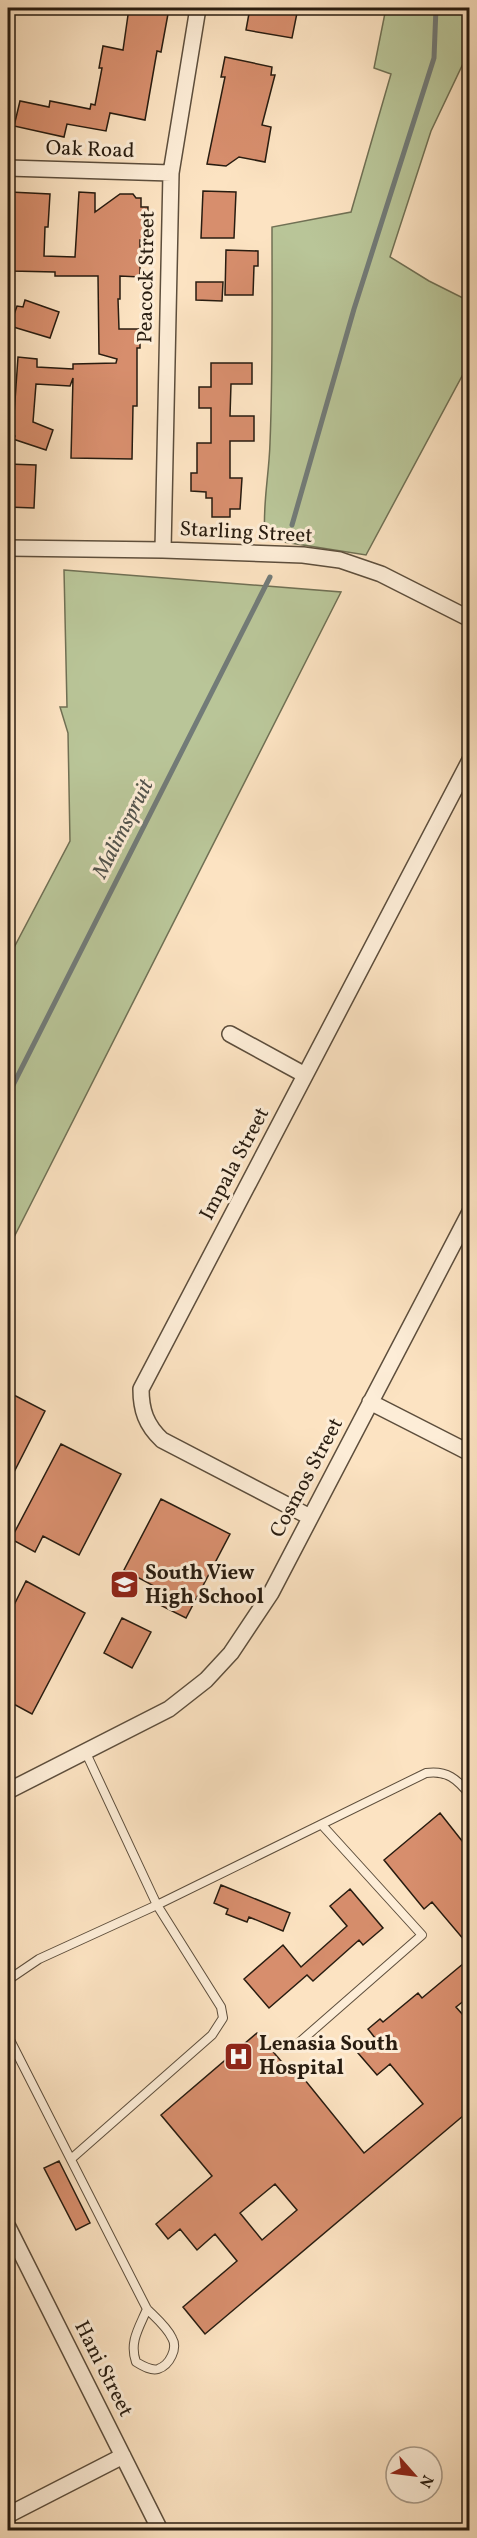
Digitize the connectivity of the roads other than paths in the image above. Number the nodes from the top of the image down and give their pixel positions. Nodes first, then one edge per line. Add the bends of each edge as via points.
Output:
1 (198, 8) edge
2 (8, 168) edge
3 (171, 173) junction
4 (8, 548) edge
5 (163, 550) junction
6 (470, 619) edge
7 (470, 760) edge
8 (230, 1034) dead end
9 (305, 1075) junction
10 (470, 1212) edge
11 (370, 1402) junction
12 (470, 1453) edge
13 (310, 1516) junction
14 (86, 1753) junction
15 (8, 1791) edge
16 (470, 1795) edge
17 (322, 1825) junction
18 (157, 1905) junction
19 (8, 1980) edge
20 (8, 2036) edge
21 (294, 2047) dead end
22 (71, 2159) junction
23 (8, 2227) edge
24 (147, 2309) junction
25 (123, 2456) junction
26 (8, 2515) edge
27 (160, 2530) edge

1 - 3 street, Peacock Street
2 - 3 street, Oak Road
3 - 5 street, Peacock Street
4 - 5 street, Starling Street
5 - 6 street, Starling Street via 340,560 381,574
7 - 9 street, Impala Street
8 - 9 street
9 - 13 street, Impala Street via 141,1389 141,1406 162,1440
10 - 11 street, Cosmos Street
11 - 12 street
11 - 13 street, Cosmos Street
13 - 14 street, Cosmos Street via 271,1593 231,1653 206,1680 169,1709
14 - 15 street, Cosmos Street
14 - 18 lane
16 - 17 lane via 457,1779 446,1773 426,1773
17 - 18 lane
17 - 21 lane via 422,1935
18 - 19 lane via 39,1959
18 - 22 lane via 221,2007 223,2018 212,2035
20 - 22 lane
22 - 24 lane
23 - 25 street, Hani Street
24 - 24 lane via 174,2340 174,2351 159,2369 136,2362 132,2350
25 - 26 street
25 - 27 street, Hani Street

